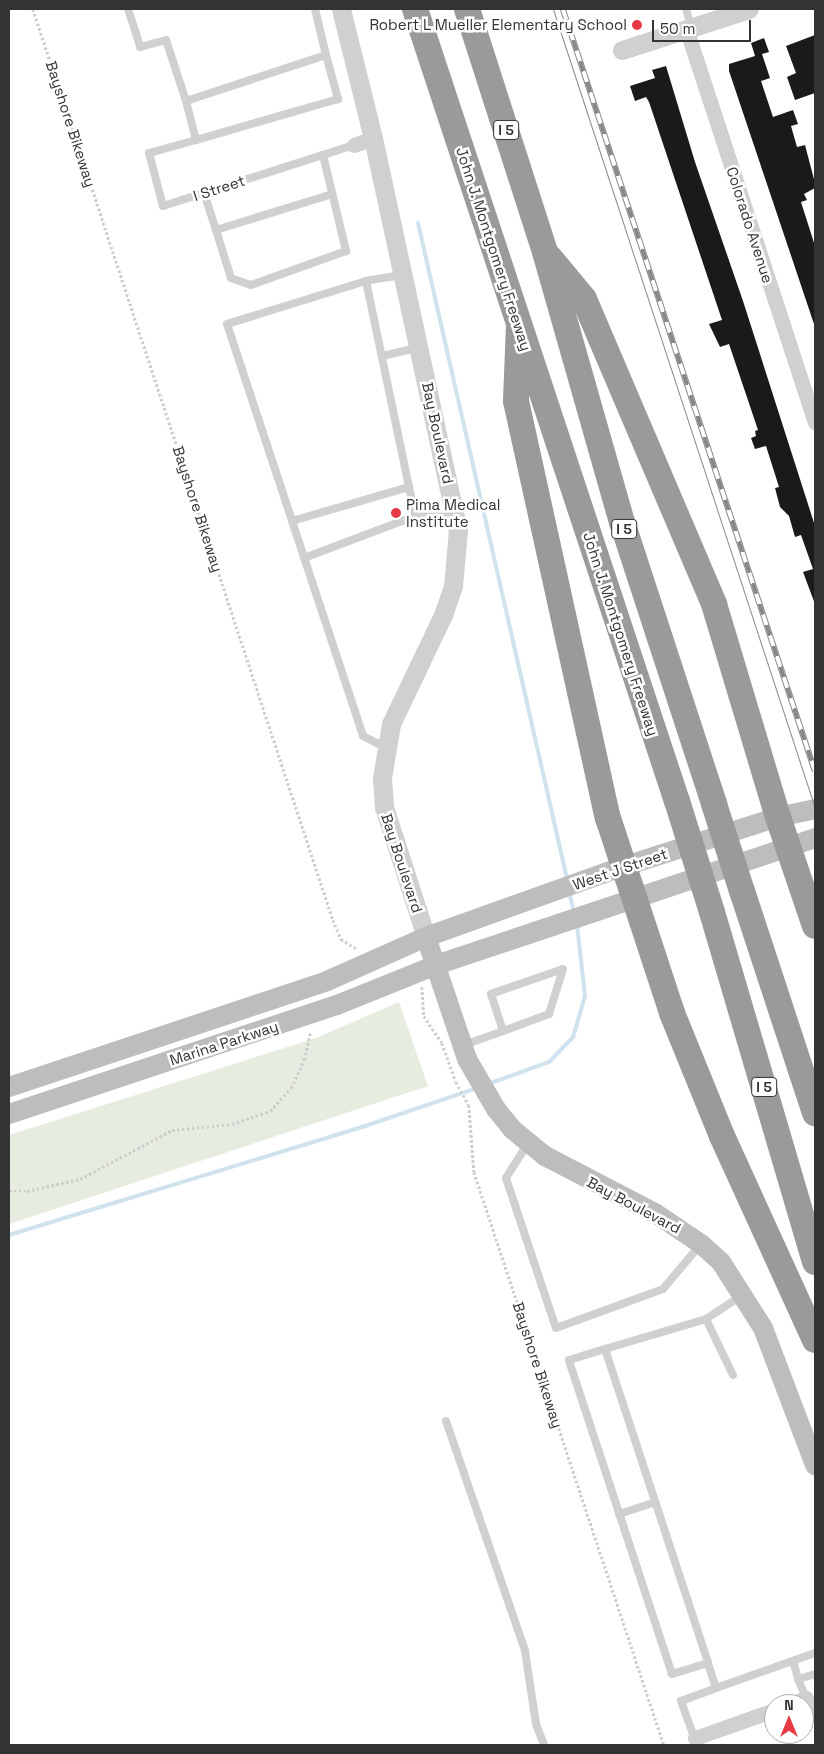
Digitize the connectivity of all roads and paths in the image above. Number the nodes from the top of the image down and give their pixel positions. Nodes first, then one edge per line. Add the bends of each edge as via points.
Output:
1 (32, 9) edge
2 (128, 9) edge
3 (315, 9) edge
4 (341, 9) edge
5 (415, 9) edge
6 (467, 9) edge
7 (749, 9) edge
8 (688, 21) edge
9 (622, 50) dead end
10 (326, 55) junction
11 (186, 101) junction
12 (373, 138) junction
13 (196, 140) junction
14 (354, 145) joint
15 (323, 155) junction
16 (204, 193) junction
17 (332, 194) junction
18 (216, 230) junction
19 (545, 252) junction
20 (403, 275) junction
21 (366, 281) junction
22 (519, 325) junction
23 (419, 347) junction
24 (382, 356) junction
25 (812, 401) edge
26 (815, 422) edge
27 (409, 487) junction
28 (415, 516) junction
29 (456, 516) junction
30 (292, 521) junction
31 (304, 558) junction
32 (386, 747) junction
33 (815, 809) edge
34 (778, 817) junction
35 (815, 838) edge
36 (789, 848) junction
37 (622, 867) junction
38 (632, 898) junction
39 (815, 926) edge
40 (426, 937) junction
41 (359, 949) dead end
42 (436, 965) junction
43 (422, 986) dead end
44 (503, 1031) junction
45 (310, 1033) dead end
46 (462, 1046) junction
47 (9, 1086) edge
48 (475, 1095) junction
49 (815, 1113) edge
50 (9, 1114) edge
51 (528, 1143) junction
52 (9, 1191) edge
53 (701, 1244) junction
54 (815, 1262) edge
55 (742, 1295) junction
56 (706, 1319) junction
57 (815, 1340) edge
58 (605, 1349) junction
59 (733, 1375) dead end
60 (446, 1421) dead end
61 (815, 1466) edge
62 (655, 1502) junction
63 (620, 1514) junction
64 (815, 1653) edge
65 (793, 1661) junction
66 (708, 1663) junction
67 (815, 1674) edge
68 (798, 1679) junction
69 (716, 1688) junction
70 (804, 1694) edge
71 (764, 1714) edge
72 (696, 1742) edge
73 (544, 1745) edge
74 (664, 1745) edge

1 - 41 path, Bayshore Bikeway via 333,920 342,939
2 - 11 lane via 140,48 166,40
3 - 10 lane
4 - 12 street, Bay Boulevard
5 - 22 highway, John J. Montgomery Freeway / I 5
6 - 19 highway, I 5
7 - 8 street
8 - 9 street
8 - 25 street, Colorado Avenue
10 - 11 lane
10 - 13 lane via 338,99
11 - 13 lane
12 - 14 street, I Street
12 - 20 street, Bay Boulevard
13 - 16 lane, I Street via 149,152 163,206
14 - 15 lane, I Street
15 - 16 lane, I Street
15 - 17 lane
16 - 18 lane
17 - 18 lane
17 - 18 lane via 346,251 250,285 231,278
19 - 34 highway via 584,299 714,604
19 - 49 highway, I 5, bridge via 622,522
20 - 21 lane
20 - 23 street, Bay Boulevard
21 - 24 lane
21 - 30 lane via 227,324
22 - 37 highway via 516,401 608,818
22 - 54 highway, John J. Montgomery Freeway / I 5, bridge via 677,801
23 - 24 lane
23 - 29 street, Bay Boulevard
24 - 27 lane
25 - 26 street, Colorado Avenue
27 - 28 lane
27 - 30 lane
28 - 29 lane
28 - 31 lane
29 - 32 street, Bay Boulevard via 458,554 453,586 443,616 402,697
30 - 31 lane
31 - 32 lane via 363,736
32 - 40 street, Bay Boulevard via 382,778 384,807
33 - 34 main road, West J Street
34 - 36 highway
34 - 37 main road, West J Street
35 - 36 main road, West J Street
36 - 38 main road, West J Street
36 - 39 highway
37 - 38 highway
37 - 40 main road, West J Street
38 - 42 main road, West J Street
38 - 57 highway via 675,1022
40 - 42 main road, Bay Boulevard
40 - 47 main road, Marina Parkway via 327,981
42 - 46 main road, Bay Boulevard
42 - 50 main road, Marina Parkway via 337,1005
43 - 48 path, Bayshore Bikeway via 424,1016 442,1043 456,1082
44 - 44 lane via 549,1014 563,969 491,994
44 - 46 lane
45 - 52 path via 304,1060 291,1088 270,1111 232,1124 172,1130 80,1179 27,1191
46 - 48 main road, Bay Boulevard via 473,1071
48 - 51 main road, Bay Boulevard
48 - 74 path, Bayshore Bikeway via 472,1121 474,1172
51 - 53 main road, Bay Boulevard via 565,1169 656,1213
51 - 53 lane via 506,1178 556,1328 663,1289
53 - 55 main road, Bay Boulevard via 721,1262
55 - 56 lane
55 - 61 main road, Bay Boulevard via 764,1328
56 - 58 lane
56 - 59 lane
58 - 62 lane
58 - 63 lane via 569,1360
60 - 73 lane via 525,1651 536,1724
62 - 63 lane
62 - 66 lane
63 - 66 lane via 672,1674
64 - 65 lane
65 - 68 lane
65 - 69 lane
66 - 69 lane
67 - 68 lane
68 - 70 lane
69 - 72 lane via 681,1701
71 - 72 street

